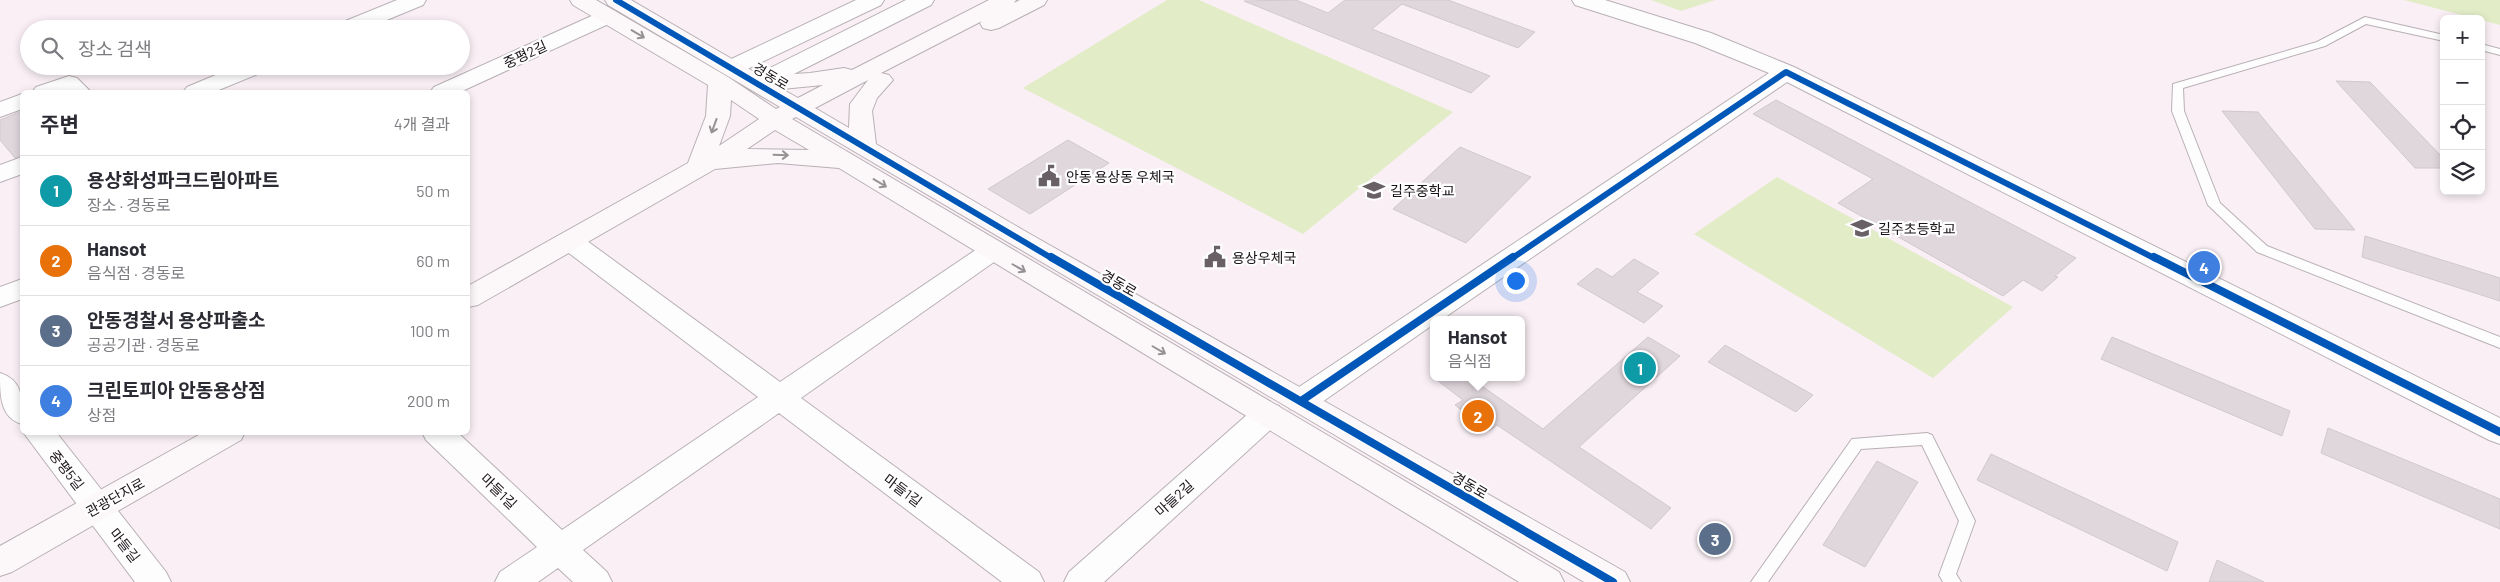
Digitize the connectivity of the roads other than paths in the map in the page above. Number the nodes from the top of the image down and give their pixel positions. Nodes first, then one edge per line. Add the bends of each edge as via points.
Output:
1 (414, 0) edge
2 (581, 0) edge
3 (873, 0) edge
4 (924, 0) edge
5 (1005, 0) edge
6 (1036, 0) edge
7 (1583, 0) edge
8 (612, 8) edge
9 (367, 20) edge
10 (2440, 37) edge
11 (2485, 48) edge
12 (2500, 52) edge
13 (1786, 72) junction
14 (236, 75) edge
15 (727, 75) junction
16 (873, 76) junction
17 (758, 83) junction
18 (74, 88) edge
19 (59, 90) edge
20 (200, 90) edge
21 (446, 90) edge
22 (20, 102) edge
23 (0, 110) edge
24 (795, 118) junction
25 (855, 155) junction
26 (20, 166) edge
27 (699, 168) junction
28 (0, 174) edge
29 (570, 241) junction
30 (992, 252) junction
31 (20, 289) edge
32 (470, 297) edge
33 (0, 298) edge
34 (2500, 343) edge
35 (0, 384) edge
36 (780, 398) junction
37 (1301, 402) junction
38 (20, 410) edge
39 (1268, 414) junction
40 (2500, 432) edge
41 (40, 435) edge
42 (225, 435) edge
43 (440, 435) edge
44 (96, 508) junction
45 (560, 549) junction
46 (0, 562) edge
47 (154, 582) edge
48 (512, 582) edge
49 (595, 582) edge
50 (1026, 582) edge
51 (1081, 582) edge
52 (1547, 582) edge
53 (1613, 582) edge
54 (1759, 582) edge
55 (1953, 582) edge

1 - 9 street
2 - 8 street, 경동로
3 - 15 street
4 - 17 street
5 - 16 street
6 - 16 street
7 - 13 street via 1703,38
8 - 15 street, 경동로
8 - 21 street, 중평2길
10 - 34 lane via 2364,20 2321,44 2177,86 2178,112 2214,205 2262,249
11 - 12 lane
13 - 37 street
13 - 40 street
14 - 20 street
15 - 17 street, 경동로
15 - 24 street, 경동로
15 -> 27 street via 718,116
16 - 17 street
16 - 24 street
16 - 25 street via 860,107
17 - 24 street, 경동로
18 - 19 street
22 - 23 street
24 - 25 street, 경동로
24 - 27 street
27 -> 25 street via 755,155
25 -> 30 street, 경동로
25 - 37 street, 경동로
26 - 28 street
27 - 29 street
29 - 32 street
29 - 36 street, 마들1길
30 - 36 street
30 -> 39 street, 경동로
31 - 33 street
35 - 38 street
36 - 45 street
36 - 50 street, 마들1길
37 - 53 street, 경동로
39 - 51 street, 마들2길
39 - 52 street, 경동로
41 - 44 street, 중평5길
42 - 44 street, 관광단지로
43 - 45 street, 마들1길
44 - 46 street, 관광단지로
44 - 47 street, 마들길
45 - 48 street
45 - 49 street, 마들1길
54 - 55 lane via 1857,443 1927,439 1967,521 1947,575

